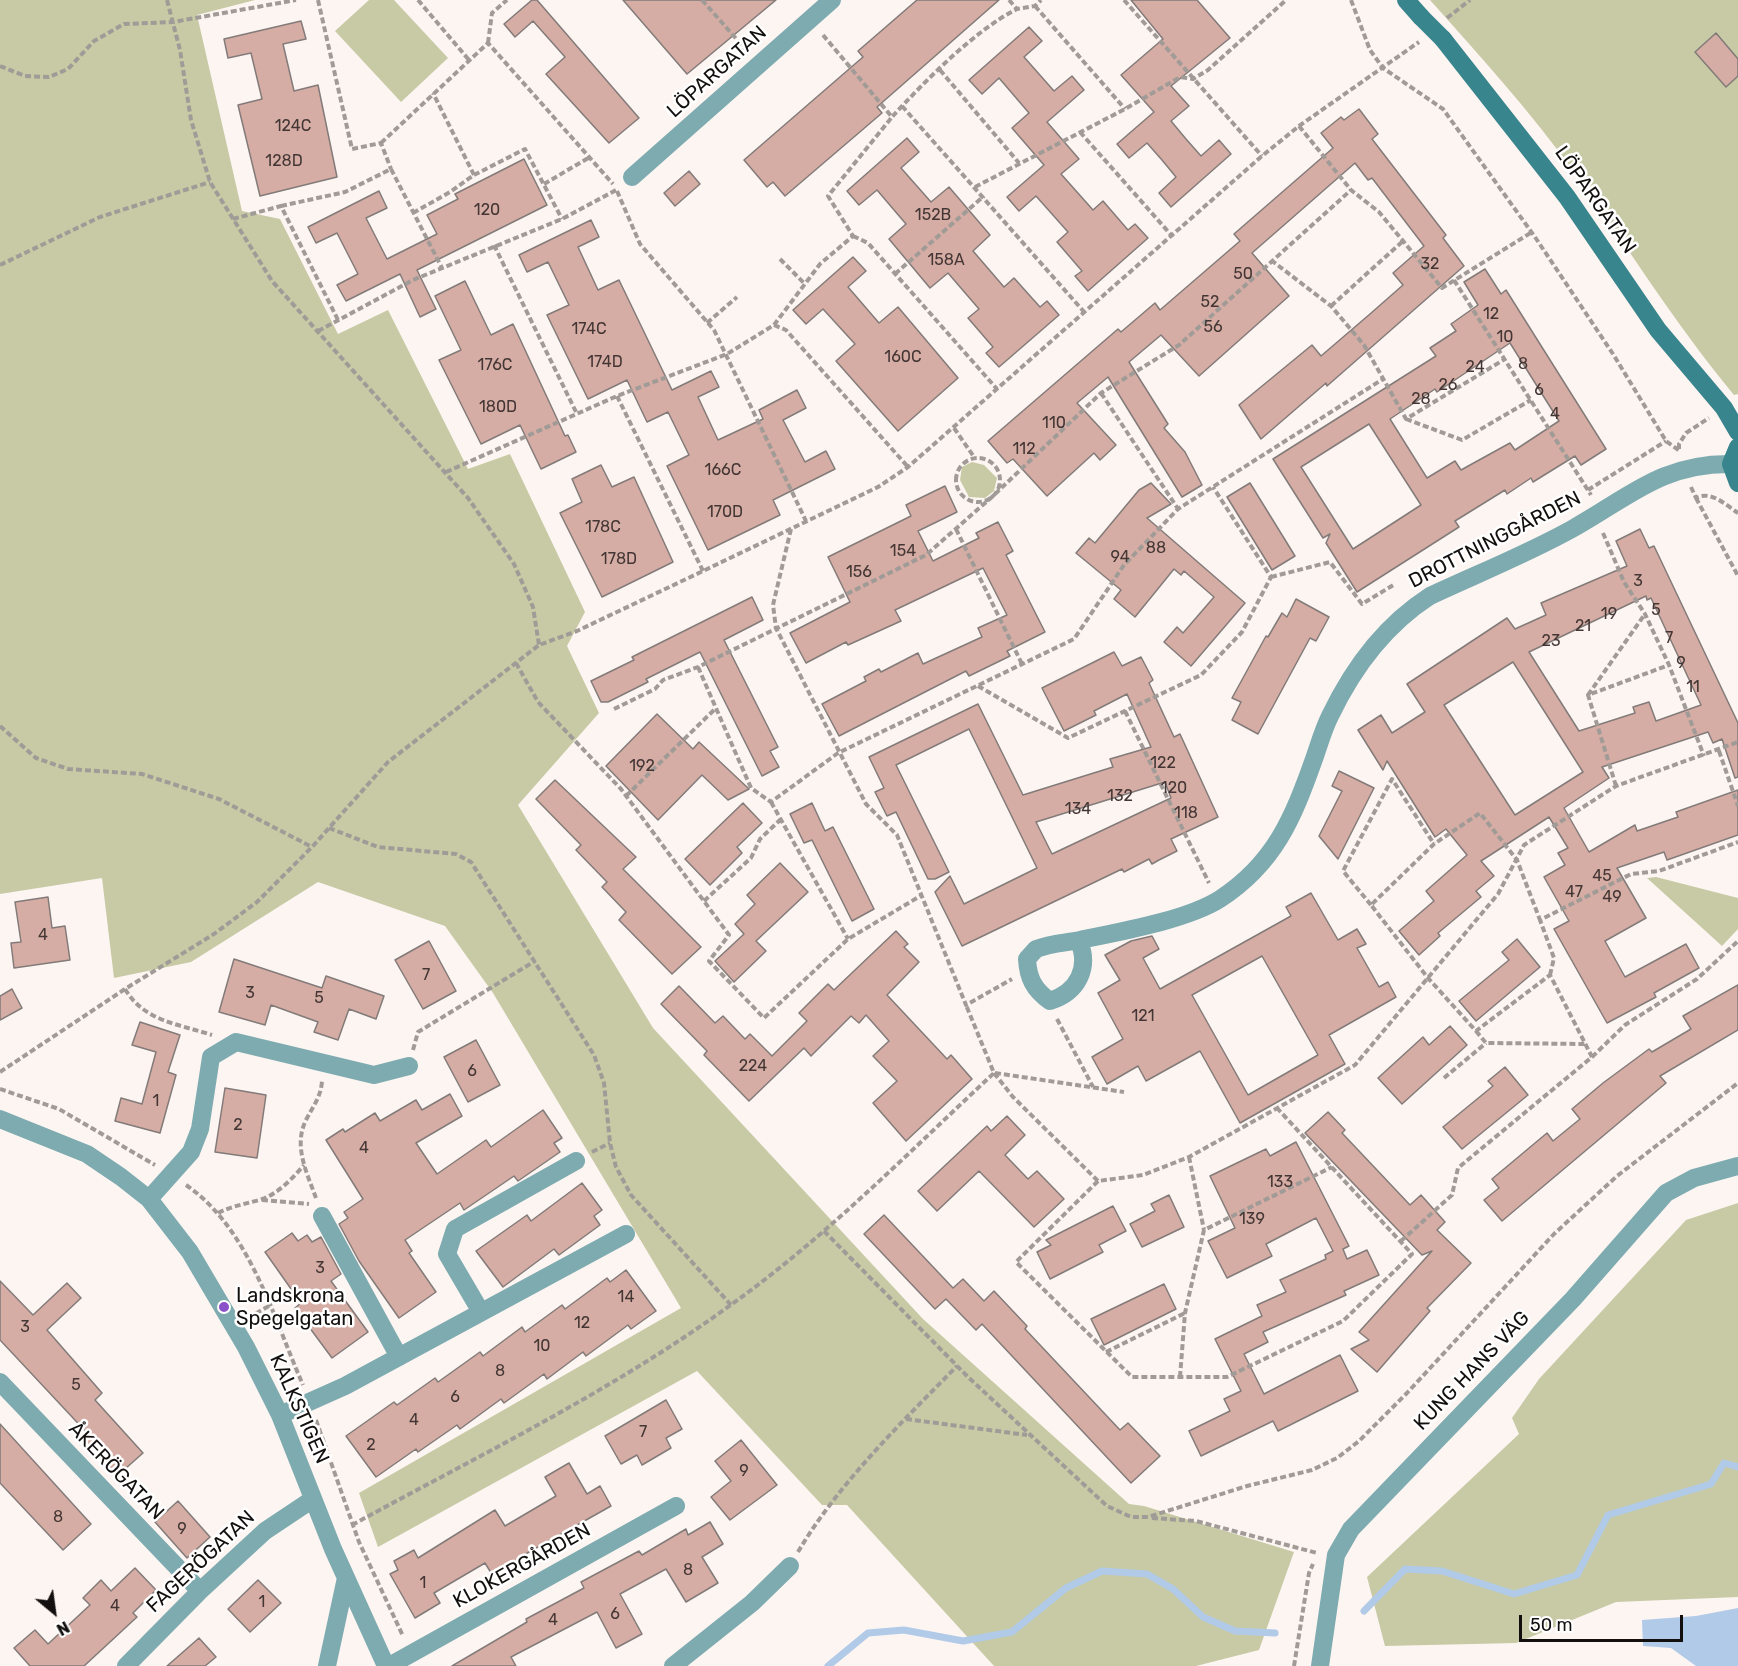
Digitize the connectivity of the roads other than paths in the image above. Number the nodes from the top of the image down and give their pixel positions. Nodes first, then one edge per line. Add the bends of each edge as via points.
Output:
1 (832, 0) edge
2 (1406, 0) edge
3 (632, 177) road end
4 (1738, 432) edge
5 (1735, 456) edge
6 (1738, 483) edge
7 (1078, 940) junction
8 (409, 1066) road end
9 (0, 1119) edge
10 (576, 1161) dead end
11 (1738, 1166) edge
12 (149, 1199) junction
13 (322, 1216) dead end
14 (626, 1234) dead end
15 (481, 1312) junction
16 (399, 1357) junction
17 (0, 1382) edge
18 (280, 1415) junction
19 (313, 1499) junction
20 (676, 1506) dead end
21 (790, 1566) road end
22 (346, 1578) junction
23 (200, 1591) junction
24 (126, 1666) edge
25 (327, 1666) edge
26 (388, 1666) edge
27 (673, 1666) edge
28 (1320, 1666) edge

1 - 3 street, LÖPARGATAN
2 - 4 street, LÖPARGATAN, bridge via 1441,32 1567,197 1658,330 1724,408
5 - 6 street
5 - 7 street, DROTTNINGGÅRDEN via 1663,475 1571,529 1430,596 1393,625 1366,654 1329,717 1291,821 1279,843 1252,875 1217,900 1169,919
7 - 7 street, DROTTNINGGÅRDEN via 1084,954 1074,987 1063,997 1050,1001 1032,984 1027,959 1036,949 1051,943
8 - 12 street via 374,1075 236,1042 211,1057 200,1129 191,1152
9 - 12 street, KALKSTIGEN via 87,1154
10 - 15 street via 455,1229 447,1254
11 - 28 street, KUNG HANS VÄG via 1694,1178 1666,1194 1573,1299 1352,1529 1336,1555
12 - 18 street, KALKSTIGEN via 190,1252 224,1307
13 - 16 street
14 - 15 street
15 - 16 street
16 - 18 street
17 - 23 street, ÅKERÖGATAN
18 - 19 street, KALKSTIGEN
19 - 22 street, KALKSTIGEN
19 - 23 street, FAGERÖGATAN via 266,1531
20 - 26 street, KLOKERGÅRDEN
21 - 27 street via 752,1603
22 - 25 street
22 - 26 street, KALKSTIGEN
23 - 24 street, FAGERÖGATAN

